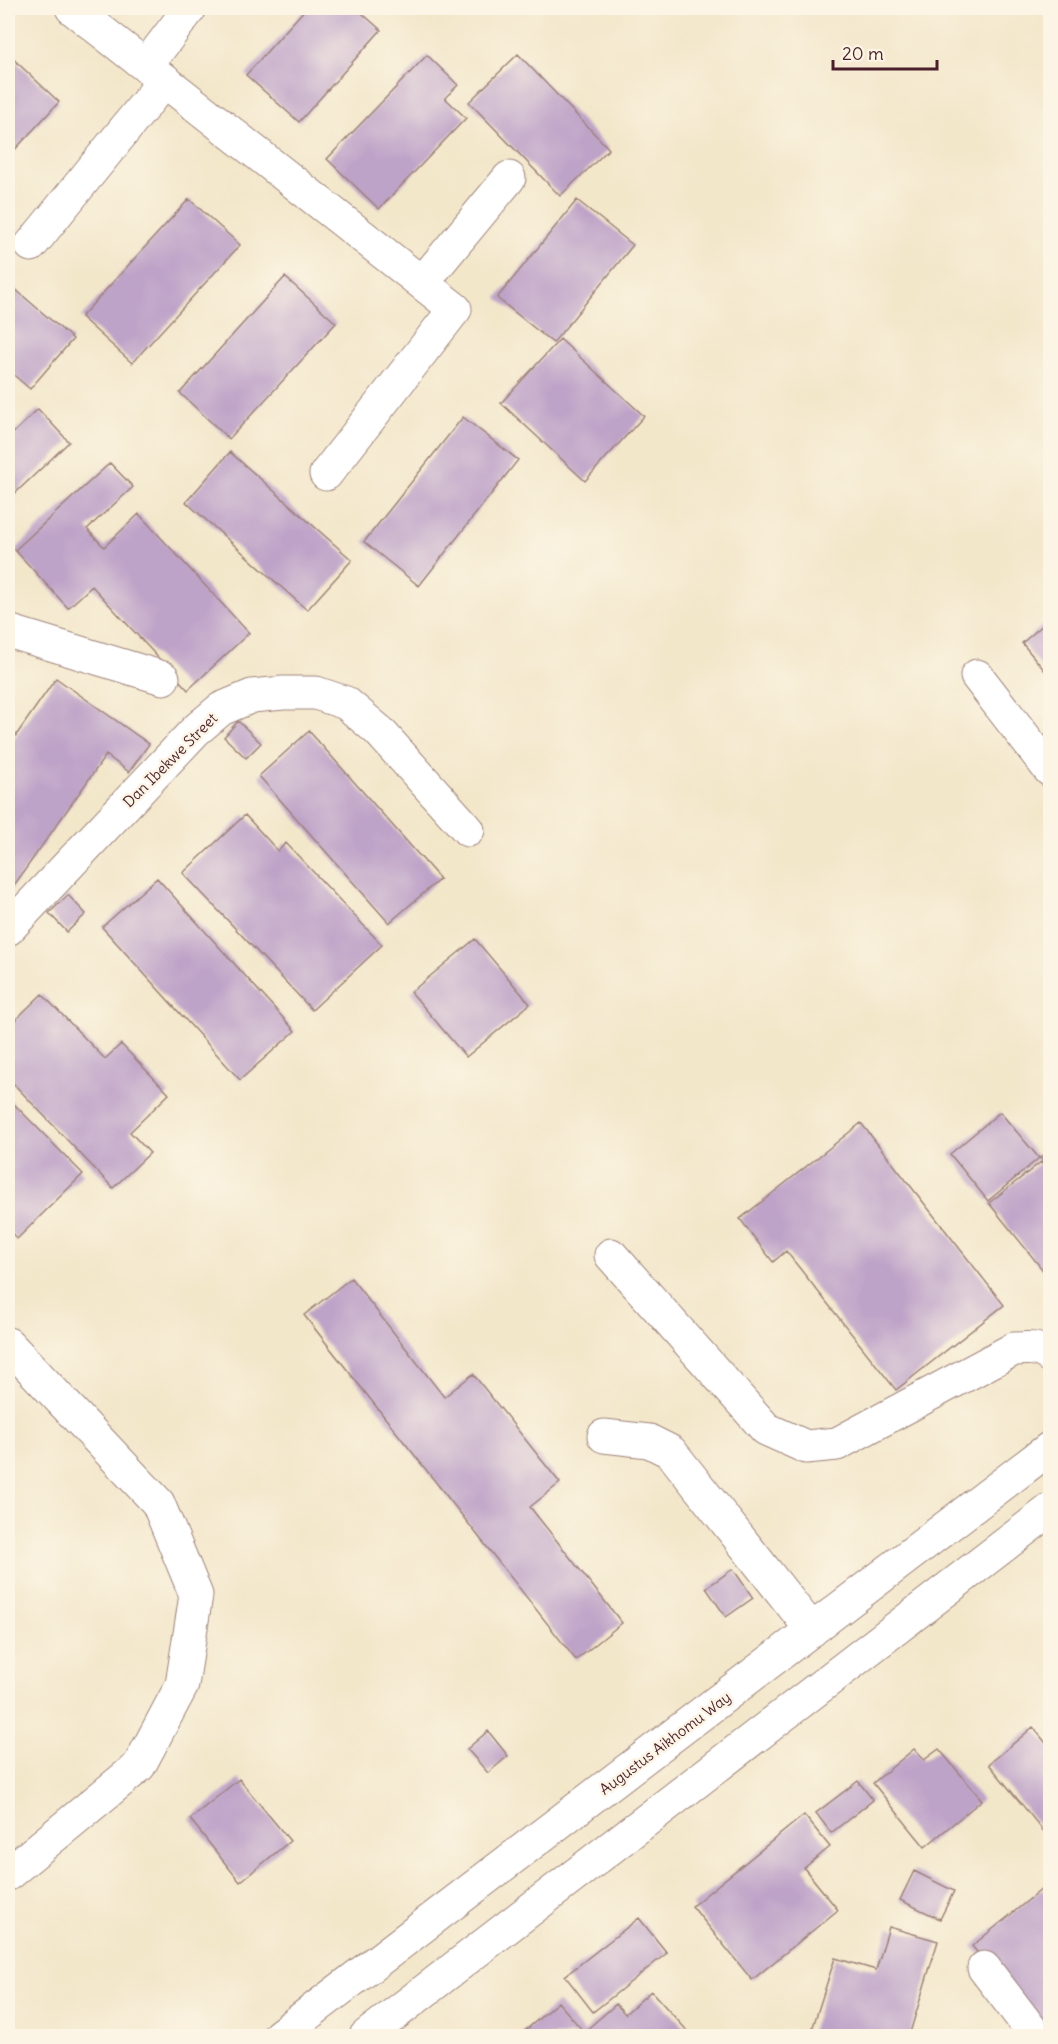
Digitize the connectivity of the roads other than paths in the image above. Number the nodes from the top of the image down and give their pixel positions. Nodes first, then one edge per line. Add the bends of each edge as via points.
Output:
1 (72, 8) edge
2 (190, 8) edge
3 (155, 73) junction
4 (509, 178) dead end
5 (31, 244) dead end
6 (422, 283) junction
7 (326, 474) dead end
8 (8, 631) edge
9 (977, 676) dead end
10 (163, 678) dead end
11 (1050, 770) edge
12 (468, 831) dead end
13 (8, 929) edge
14 (611, 1255) dead end
15 (8, 1344) edge
16 (1050, 1356) edge
17 (604, 1437) dead end
18 (1050, 1448) edge
19 (1050, 1510) edge
20 (812, 1630) junction
21 (8, 1874) edge
22 (984, 1968) dead end
23 (279, 2037) edge
24 (366, 2037) edge
25 (1036, 2037) edge

1 - 3 street
2 - 3 street
3 - 5 street
3 - 6 street
4 - 6 street
6 - 7 street via 455,309
8 - 10 street
9 - 11 street
12 - 13 street, Dan Ibekwe Street via 379,731 346,703 316,693 252,696 221,709 196,729
14 - 16 street via 766,1429 806,1447 837,1444 1014,1348 1031,1347
15 - 21 street via 158,1503 196,1595 182,1685 139,1767
17 - 20 street via 649,1441 671,1452
18 - 20 street, Augustus Aikhomu Way
19 - 24 street
20 - 23 street, Augustus Aikhomu Way
22 - 25 street

